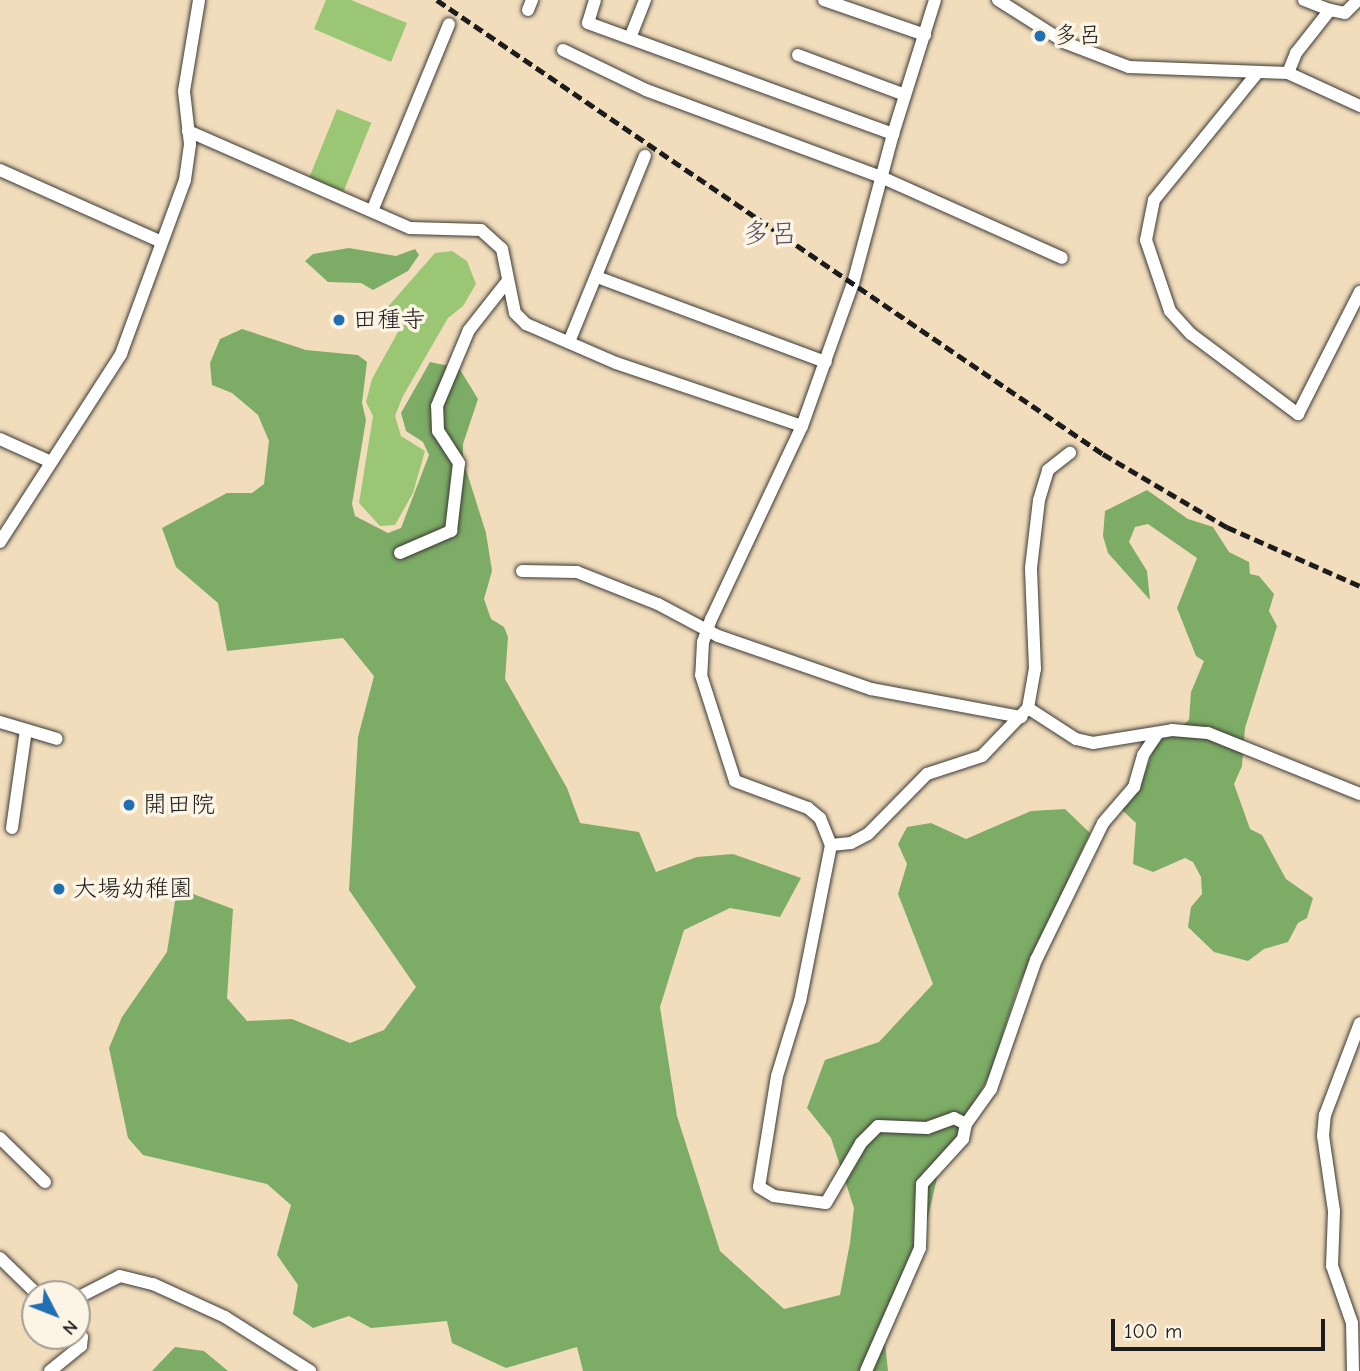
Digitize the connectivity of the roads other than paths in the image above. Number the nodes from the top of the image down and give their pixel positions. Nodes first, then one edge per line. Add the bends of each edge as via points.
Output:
1 (199, 0) edge
2 (595, 0) edge
3 (645, 0) edge
4 (824, 0) edge
5 (935, 0) edge
6 (998, 0) edge
7 (1304, 0) edge
8 (1358, 0) edge
9 (1330, 10) junction
10 (449, 24) dead end
11 (925, 35) junction
12 (630, 38) junction
13 (563, 50) dead end
14 (798, 55) dead end
15 (1258, 72) junction
16 (1288, 73) junction
17 (905, 95) junction
18 (1360, 106) edge
19 (188, 131) junction
20 (892, 134) junction
21 (645, 156) dead end
22 (0, 170) edge
23 (881, 177) junction
24 (372, 211) junction
25 (162, 242) junction
26 (1062, 258) dead end
27 (597, 277) junction
28 (506, 283) junction
29 (1360, 292) edge
30 (569, 342) junction
31 (826, 362) junction
32 (802, 426) junction
33 (0, 439) edge
34 (1070, 453) dead end
35 (51, 462) junction
36 (0, 542) edge
37 (400, 554) dead end
38 (522, 571) dead end
39 (706, 630) junction
40 (1025, 712) junction
41 (0, 722) edge
42 (26, 730) junction
43 (1157, 734) junction
44 (57, 739) dead end
45 (1360, 794) edge
46 (12, 828) dead end
47 (831, 845) junction
48 (1360, 1023) edge
49 (965, 1125) junction
50 (0, 1138) edge
51 (45, 1182) dead end
52 (0, 1258) edge
53 (23, 1280) edge
54 (91, 1291) edge
55 (75, 1350) edge
56 (50, 1371) edge
57 (310, 1371) edge
58 (866, 1371) edge
59 (1353, 1371) edge

1 - 19 street via 184,90
2 - 12 street via 588,23
3 - 12 street
4 - 11 street
5 - 11 street
6 - 15 street via 1066,43 1129,67
7 - 9 street
8 - 9 street via 1345,13
9 - 16 street via 1296,53
10 - 24 street
11 - 17 street
12 - 20 street
13 - 23 street via 646,90
14 - 17 street
15 - 16 street
15 - 29 street via 1154,200 1146,240 1170,311 1191,334 1298,414
16 - 18 street
17 - 20 street
19 - 24 street
19 - 25 street via 185,180
20 - 23 street
21 - 27 street
22 - 25 street
23 - 26 street
23 - 31 street via 853,284
24 - 28 street via 410,228 481,230 502,249
25 - 35 street via 121,354
27 - 30 street
27 - 31 street
28 - 30 street via 515,313 526,324
28 - 37 street via 469,330 437,406 438,431 459,463 451,531
30 - 32 street via 616,363
31 - 32 street
32 - 39 street
33 - 35 street
34 - 40 street via 1048,470 1039,500 1031,558 1035,669
35 - 36 street
38 - 39 street via 577,572 659,604
39 - 40 street via 871,689
39 - 47 street via 702,685 735,781 808,808 820,818
40 - 43 street via 1085,742
40 - 47 street via 982,756 927,774 868,834 851,843
41 - 42 street
42 - 44 street
42 - 46 street
43 - 45 street via 1181,729 1208,733
43 - 49 street via 1143,755 1134,787 1102,823 1021,995 997,1078
47 - 49 street via 800,1001 777,1076 759,1187 774,1196 826,1203 862,1143 878,1126 927,1128 954,1118
48 - 59 street via 1325,1115 1323,1136 1334,1211 1332,1266 1352,1323
49 - 58 street via 963,1139 922,1184 920,1248
50 - 51 street
52 - 53 street
54 - 57 street via 120,1276 153,1284 225,1317
55 - 56 street

